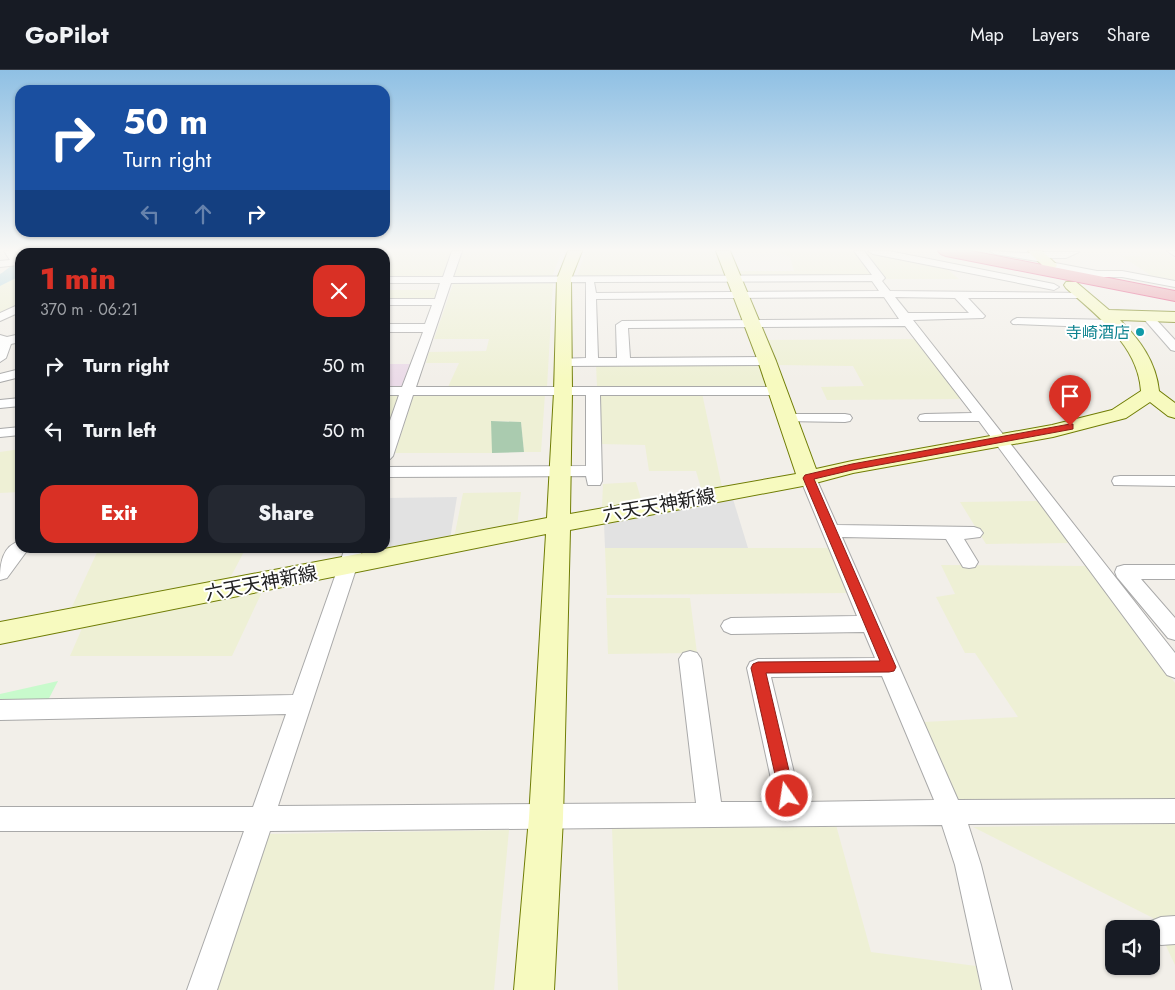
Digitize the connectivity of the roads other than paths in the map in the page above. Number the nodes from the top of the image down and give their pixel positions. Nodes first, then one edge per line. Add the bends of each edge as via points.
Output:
1 (443, 294) edge
2 (564, 294) edge
3 (887, 294) junction
4 (1030, 294) edge
5 (1081, 294) edge
6 (739, 295) junction
7 (959, 295) junction
8 (1012, 295) joint
9 (590, 296) joint
10 (390, 302) edge
11 (440, 302) junction
12 (15, 310) edge
13 (620, 310) junction
14 (1147, 316) junction
15 (1175, 317) edge
16 (0, 318) edge
17 (906, 319) junction
18 (1109, 319) junction
19 (1017, 322) dead end
20 (751, 324) junction
21 (390, 328) edge
22 (430, 328) junction
23 (3, 340) edge
24 (1175, 347) edge
25 (0, 358) edge
26 (767, 360) junction
27 (592, 361) junction
28 (624, 361) junction
29 (563, 362) junction
30 (15, 374) edge
31 (0, 378) edge
32 (390, 391) edge
33 (407, 391) junction
34 (778, 391) junction
35 (563, 392) junction
36 (593, 392) junction
37 (1150, 393) junction
38 (15, 402) edge
39 (0, 404) edge
40 (1175, 412) edge
41 (982, 417) junction
42 (788, 418) junction
43 (846, 418) dead end
44 (924, 418) dead end
45 (15, 432) edge
46 (0, 433) edge
47 (1000, 439) junction
48 (390, 440) edge
49 (560, 471) junction
50 (390, 472) edge
51 (808, 478) junction
52 (1120, 481) dead end
53 (1175, 481) edge
54 (558, 524) junction
55 (832, 532) junction
56 (952, 533) junction
57 (974, 533) dead end
58 (390, 551) edge
59 (15, 553) edge
60 (375, 553) edge
61 (350, 557) edge
62 (969, 562) dead end
63 (1175, 572) edge
64 (0, 573) edge
65 (871, 624) junction
66 (731, 626) dead end
67 (1175, 632) edge
68 (0, 633) edge
69 (690, 659) dead end
70 (889, 667) junction
71 (1175, 670) edge
72 (300, 704) junction
73 (0, 710) edge
74 (1175, 811) edge
75 (951, 812) junction
76 (791, 814) junction
77 (710, 815) junction
78 (546, 818) junction
79 (0, 819) edge
80 (260, 820) junction
81 (202, 990) edge
82 (534, 990) edge
83 (997, 990) edge

1 - 11 street
2 - 29 street
3 - 6 street
3 - 7 street
3 - 17 street
4 - 8 street
5 - 18 street
6 - 13 street
6 - 20 street
7 - 8 street
7 - 17 street via 979,316
9 - 13 street
9 - 27 street
10 - 11 street
11 - 22 street
12 - 16 street
13 - 20 street
13 - 28 street
14 - 15 street
14 - 18 street
14 - 24 street
17 - 20 street
17 - 41 street
18 - 19 street
18 - 37 street via 1144,361 1151,380
20 - 26 street
21 - 22 street
22 - 33 street
23 - 25 street
26 - 28 street
26 - 34 street
27 - 28 street
27 - 29 street
29 - 35 street
30 - 31 street
32 - 33 street
33 - 35 street
33 - 48 street
34 - 36 street
34 - 42 street
35 - 36 street
35 - 49 street
36 - 49 street via 593,476
37 - 40 street
37 - 47 street, 六天天神新線 via 1119,414 1053,431
38 - 39 street
41 - 44 street
41 - 47 street
42 - 43 street
42 - 51 street
45 - 46 street
47 - 51 street, 六天天神新線
47 - 71 street
49 - 50 street
49 - 54 street
51 - 54 street, 六天天神新線
51 - 55 street
52 - 53 street
54 - 58 street, 六天天神新線
54 - 78 street
55 - 56 street
55 - 65 street
56 - 57 street
56 - 62 street
59 - 64 street
60 - 61 street, 六天天神新線
61 - 68 street, 六天天神新線
61 - 72 street
63 - 67 street via 1124,572
65 - 66 street
65 - 70 street
69 - 77 street
70 - 75 street
70 - 76 street via 758,668
72 - 73 street
72 - 80 street
74 - 75 street
75 - 76 street
75 - 83 street via 968,865
76 - 77 street
77 - 78 street
78 - 80 street
78 - 82 street
79 - 80 street
80 - 81 street

